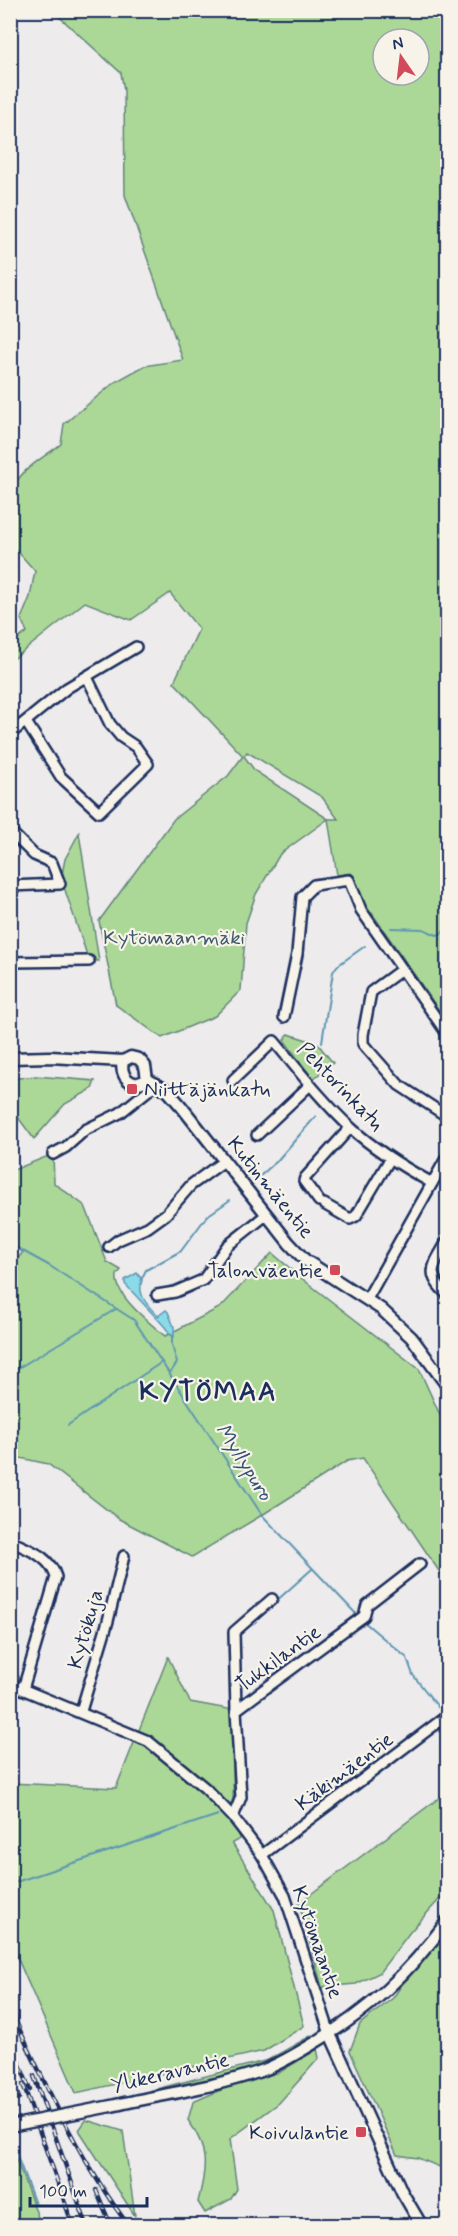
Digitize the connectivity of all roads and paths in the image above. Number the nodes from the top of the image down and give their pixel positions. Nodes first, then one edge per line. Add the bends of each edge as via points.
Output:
1 (135, 647) dead end
2 (87, 677) junction
3 (26, 722) junction
4 (10, 734) edge
5 (10, 831) edge
6 (10, 886) edge
7 (89, 961) dead end
8 (10, 962) edge
9 (401, 970) junction
10 (284, 1017) dead end
11 (447, 1035) edge
12 (10, 1058) edge
13 (123, 1061) junction
14 (233, 1080) dead end
15 (152, 1082) junction
16 (310, 1085) junction
17 (447, 1117) edge
18 (350, 1128) junction
19 (256, 1135) dead end
20 (53, 1154) dead end
21 (447, 1155) edge
22 (390, 1159) junction
23 (224, 1161) junction
24 (432, 1183) junction
25 (266, 1215) junction
26 (447, 1240) edge
27 (109, 1247) dead end
28 (158, 1295) dead end
29 (447, 1295) edge
30 (367, 1299) junction
31 (447, 1386) edge
32 (10, 1541) edge
33 (124, 1556) dead end
34 (420, 1564) dead end
35 (272, 1599) dead end
36 (10, 1684) edge
37 (23, 1689) junction
38 (237, 1710) junction
39 (81, 1711) junction
40 (447, 1715) edge
41 (233, 1817) junction
42 (262, 1856) junction
43 (447, 1920) edge
44 (330, 2034) junction
45 (10, 2126) edge
46 (422, 2226) edge

1 - 2 street
2 - 3 street via 67,688
2 - 3 street via 110,724 136,747 148,764 99,812 61,777
3 - 4 street
5 - 6 street via 34,855 52,863 60,884
7 - 8 street
9 - 10 street via 361,910 350,880 314,885 302,897 297,954
9 - 11 street
9 - 17 street via 371,992 363,1044 399,1085
12 - 13 street, Kutinmäentie
13 - 15 street, Kutinmäentie via 139,1059
13 - 15 street, Kutinmäentie via 128,1081
14 - 16 street, Pehtorinkatu via 274,1041
15 - 20 street via 120,1113 85,1130
15 - 23 street, Kutinmäentie via 168,1091
16 - 18 street, Pehtorinkatu
16 - 19 street
18 - 22 street, Pehtorinkatu
18 - 22 street via 305,1178 308,1188 322,1202 351,1219 356,1216
21 - 24 street
22 - 24 street, Pehtorinkatu
23 - 25 street, Kutinmäentie
23 - 27 street via 191,1185 166,1215
24 - 30 street
25 - 28 street via 227,1245 203,1280
25 - 30 street, Kutinmäentie via 305,1260
26 - 29 street via 432,1275
30 - 31 street, Kutinmäentie via 412,1338
32 - 37 street via 46,1559 56,1577
33 - 39 street, Kytökuja
34 - 38 street, Tukkilantie via 368,1605 360,1618
35 - 38 street via 234,1632
36 - 37 street, Kytömaantie
37 - 39 street, Kytömaantie
38 - 41 street, Tukkilantie via 240,1797
39 - 41 street, Kytömaantie via 148,1741
40 - 42 street, Käkimäentie
41 - 42 street, Kytömaantie
42 - 44 street, Kytömaantie via 292,1912
43 - 44 street via 398,1980 357,2017
44 - 45 street, Ylikeravantie, bridge via 257,2072
44 - 46 street, Kytömaantie via 402,2192

